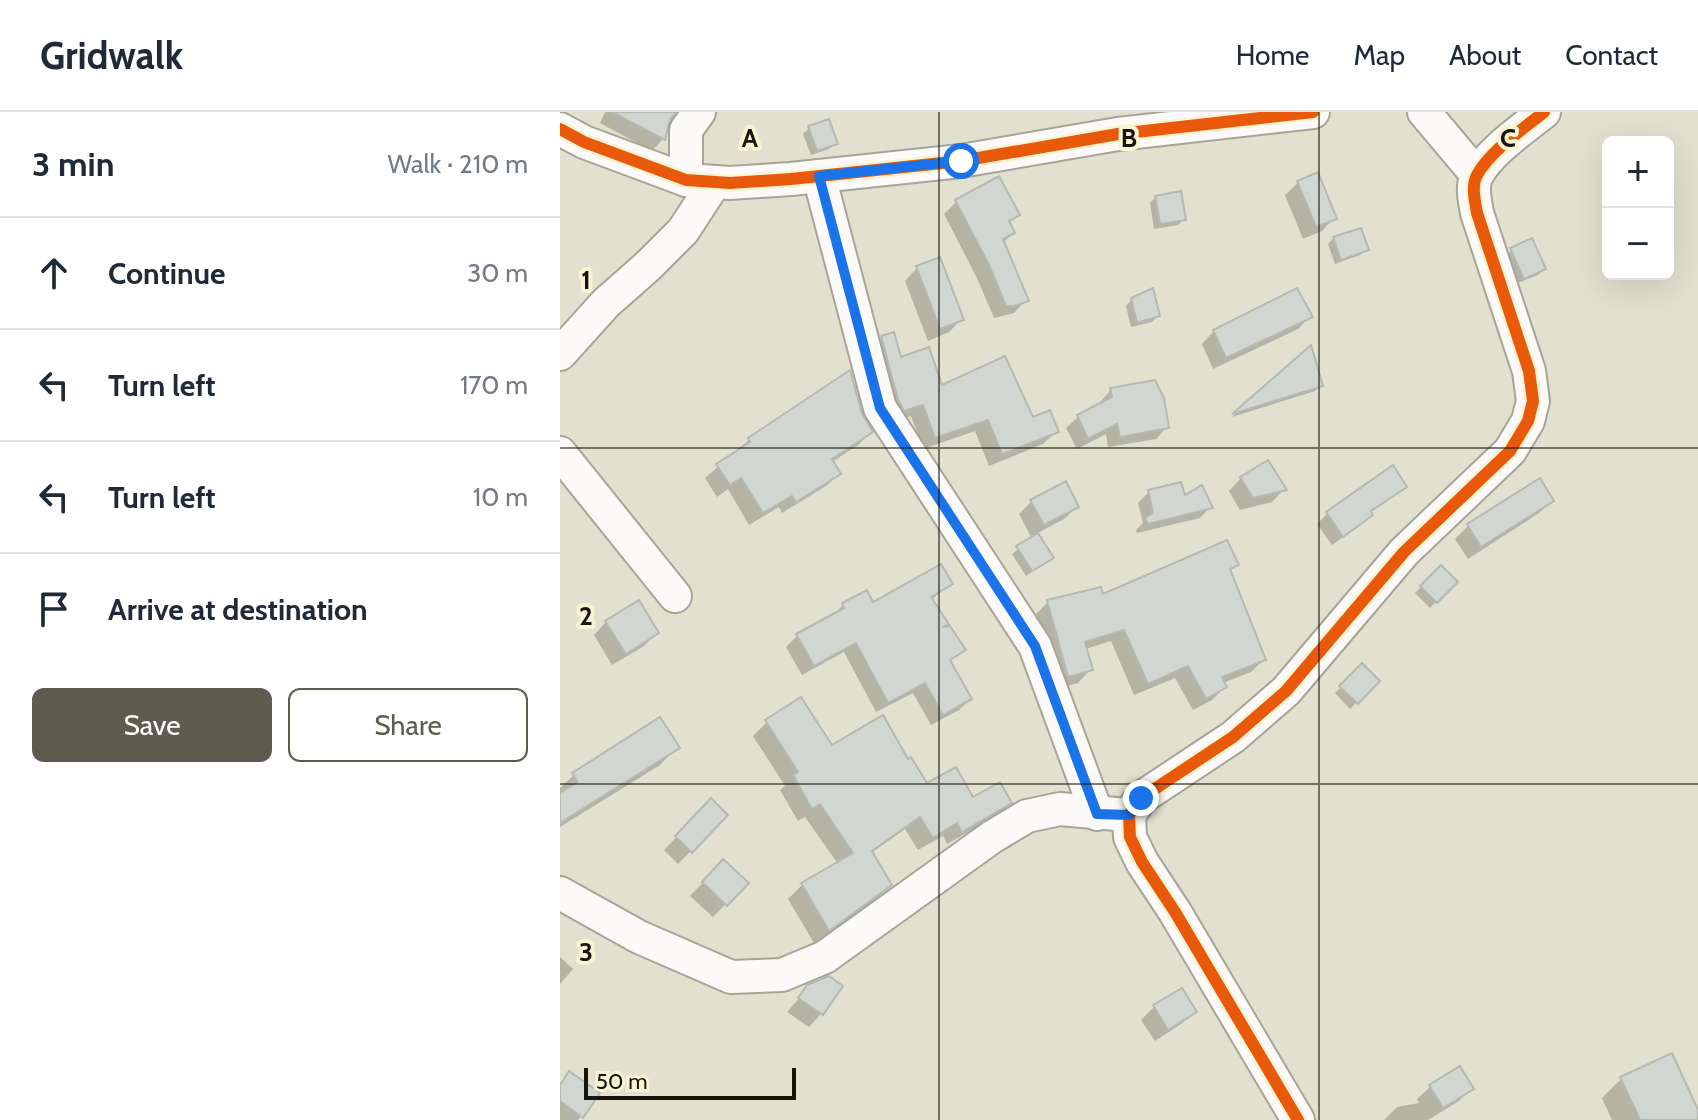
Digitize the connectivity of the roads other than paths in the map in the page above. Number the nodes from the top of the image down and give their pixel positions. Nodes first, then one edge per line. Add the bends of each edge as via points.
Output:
1 (699, 112) edge
2 (1313, 112) edge
3 (1424, 112) edge
4 (1544, 112) edge
5 (560, 129) edge
6 (1477, 175) junction
7 (819, 176) junction
8 (701, 181) junction
9 (560, 354) edge
10 (560, 453) edge
11 (675, 596) dead end
12 (1113, 814) junction
13 (560, 893) edge
14 (1298, 1120) edge

1 - 8 street via 686,130
2 - 7 street
3 - 6 street
4 - 6 street via 1502,146
5 - 8 street
6 - 12 street via 1477,213 1529,371 1533,401 1528,421 1510,451 1404,552 1286,691 1233,737
7 - 8 street
7 - 12 street via 880,408 1035,646
8 - 9 street via 683,231
10 - 11 street
12 - 13 street via 1060,809 1027,816 825,957 782,975 731,977 639,937
12 - 14 street

